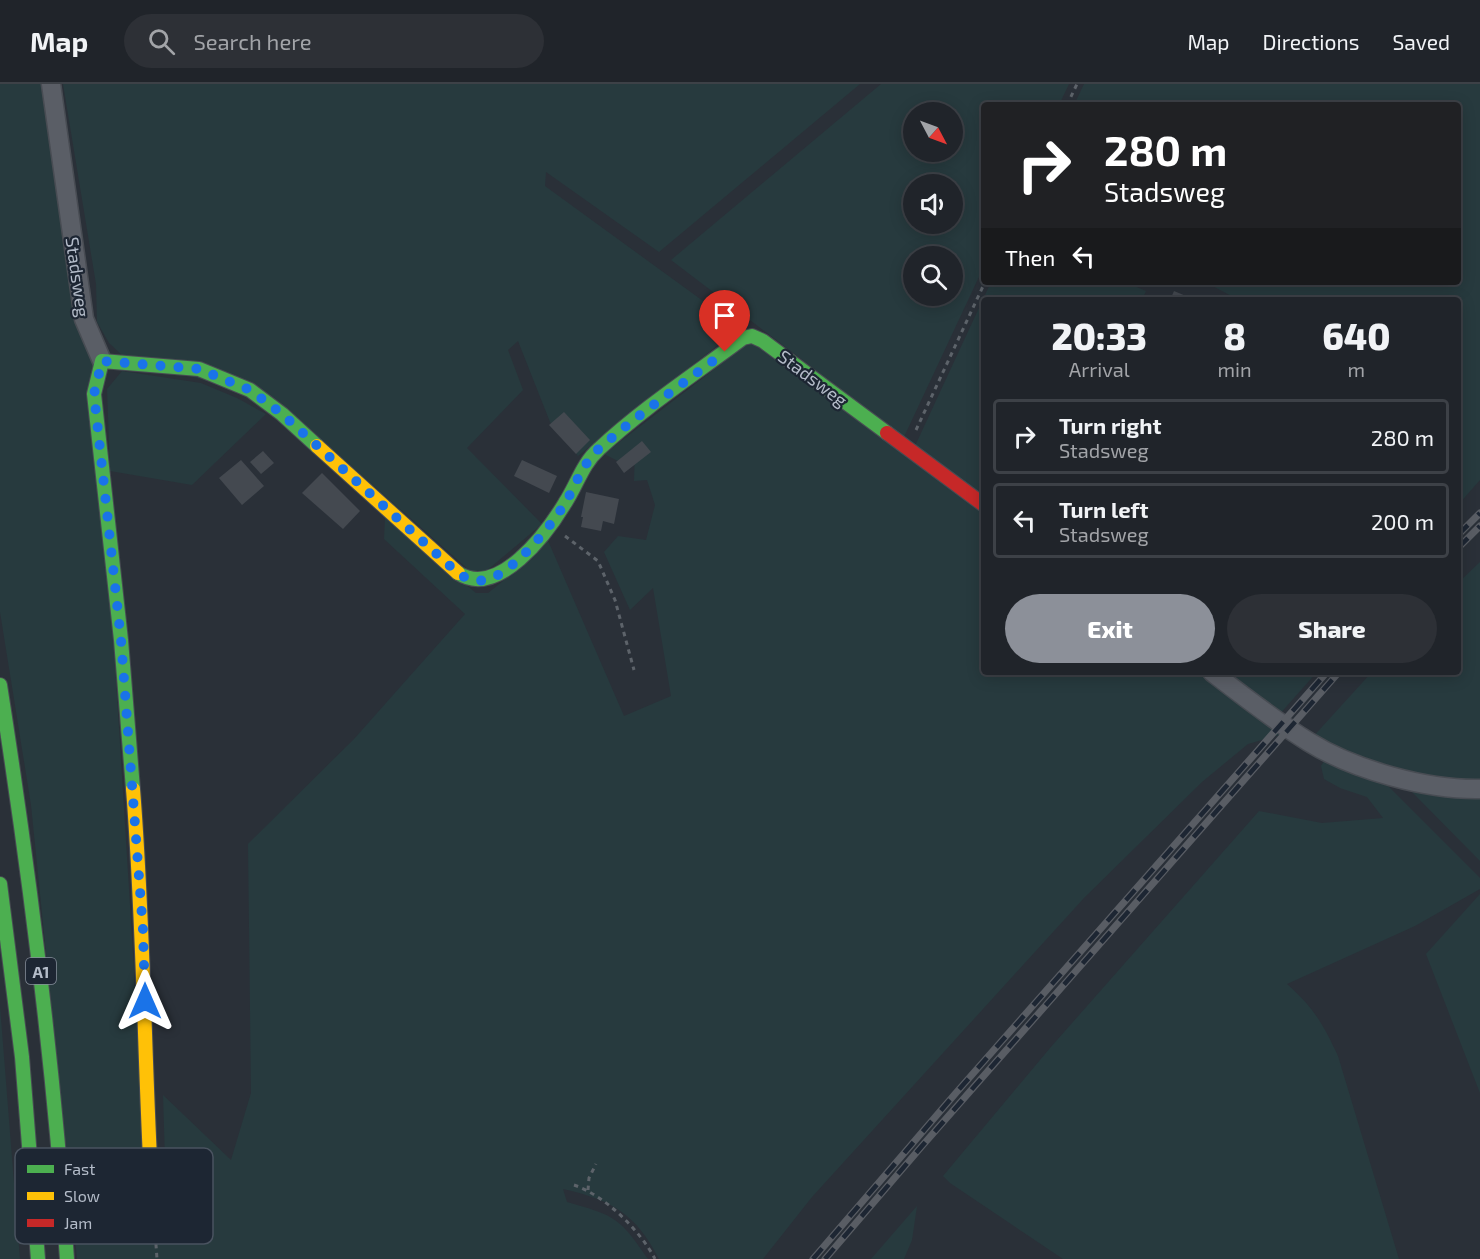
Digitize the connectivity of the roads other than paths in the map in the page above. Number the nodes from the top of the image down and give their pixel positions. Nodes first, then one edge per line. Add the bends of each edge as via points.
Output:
1 (51, 84) edge
2 (102, 361) junction
3 (981, 503) edge
4 (1216, 675) edge
5 (0, 685) edge
6 (1480, 789) edge
7 (0, 884) edge
8 (29, 1148) edge
9 (59, 1148) edge
10 (149, 1148) edge
11 (37, 1244) edge
12 (67, 1244) edge
13 (38, 1259) edge
14 (68, 1259) edge

1 - 2 street, Stadsweg via 84,319
2 - 3 main road, Stadsweg via 199,369 250,390 282,414 460,575 471,580 497,575 522,556 567,500 599,448 743,338 752,336
2 - 10 main road via 94,394 137,835
4 - 6 street via 1318,747 1387,775 1465,790
5 - 9 main road, A1 via 26,846
7 - 8 main road, A1
11 - 13 main road, A1
12 - 14 main road, A1

